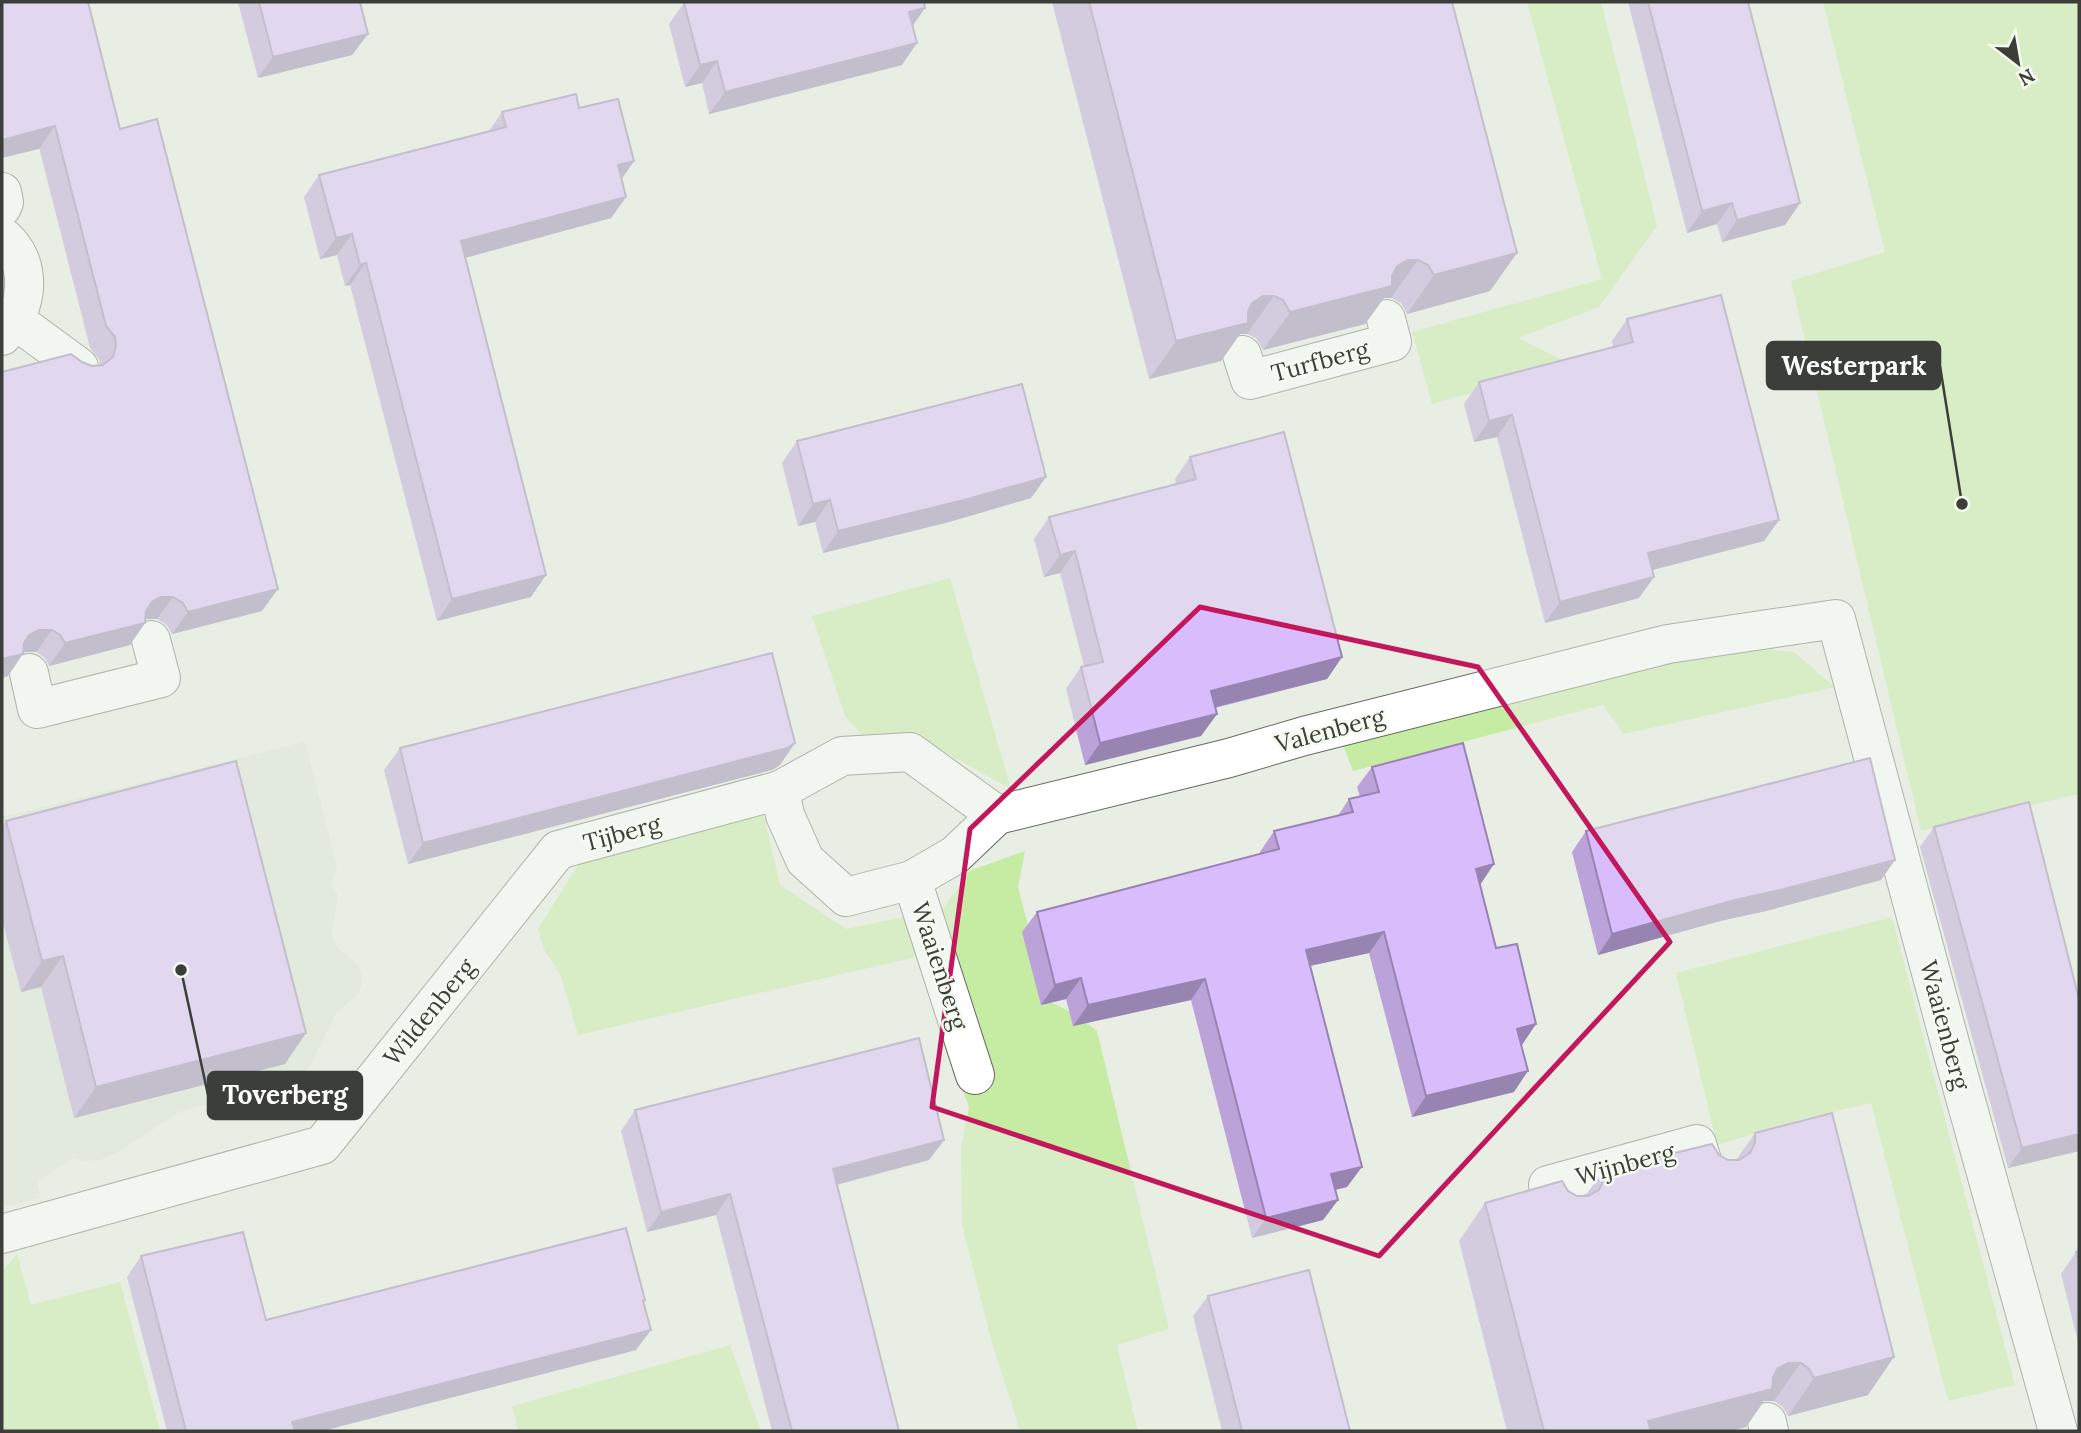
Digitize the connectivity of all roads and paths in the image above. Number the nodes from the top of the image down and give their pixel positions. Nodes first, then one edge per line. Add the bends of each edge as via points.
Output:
1 (2, 192) edge
2 (2, 207) edge
3 (2, 236) edge
4 (1386, 319) edge
5 (9, 328) edge
6 (1242, 355) edge
7 (79, 367) edge
8 (1836, 619) joint
9 (151, 640) dead end
10 (29, 673) dead end
11 (780, 790) junction
12 (997, 815) junction
13 (912, 880) junction
14 (497, 927) joint
15 (975, 1075) dead end
16 (1707, 1177) edge
17 (1556, 1213) edge
18 (2, 1234) edge
19 (2058, 1431) edge

1 - 2 street
3 - 5 street via 19,258 25,279 23,300
4 - 6 street, Turfberg via 1392,342 1250,380
5 - 7 street
8 - 12 street, Valenberg via 1668,644
8 - 19 street, Waaienberg
9 - 10 street via 161,678 37,709
11 - 12 street, Tijberg via 842,756 910,752
11 - 13 street via 785,815 805,860 846,897
11 - 14 street, Tijberg via 558,850
12 - 13 street, Waaienberg via 956,855
13 - 15 street, Waaienberg
14 - 18 street, Wildenberg via 322,1144
16 - 17 street, Wijnberg via 1697,1144 1548,1185

